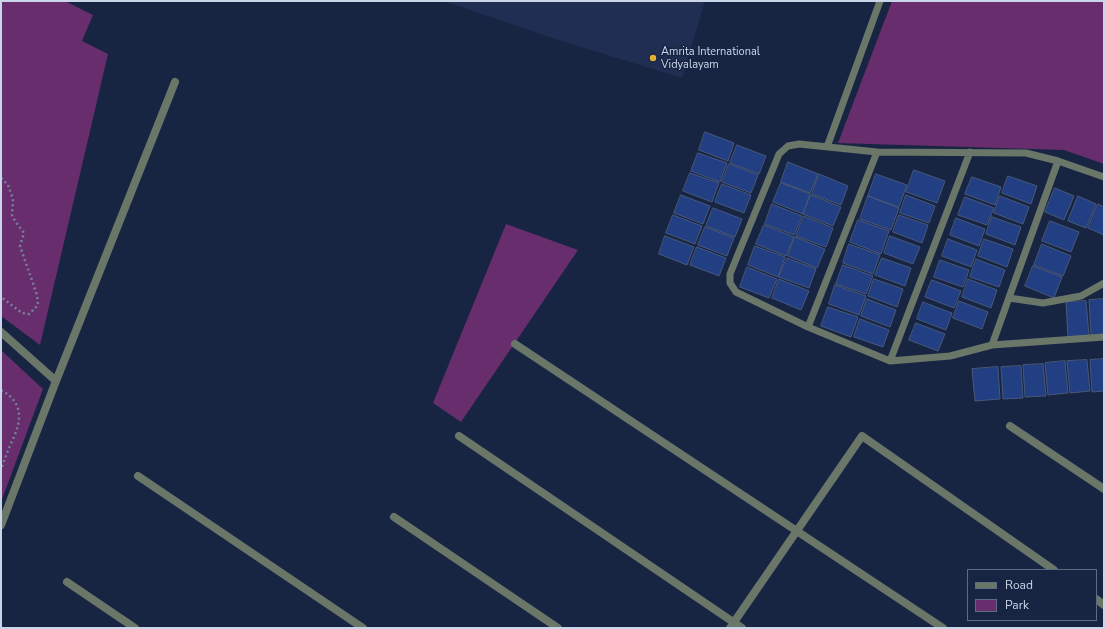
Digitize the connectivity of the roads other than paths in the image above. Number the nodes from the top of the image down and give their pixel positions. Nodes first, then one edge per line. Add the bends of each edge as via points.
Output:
1 (880, 1) edge
2 (175, 82) dead end
3 (827, 147) junction
4 (877, 152) junction
5 (970, 152) junction
6 (1058, 161) junction
7 (1104, 177) edge
8 (1104, 283) edge
9 (1009, 298) junction
10 (808, 327) junction
11 (1, 332) edge
12 (1104, 336) edge
13 (515, 344) dead end
14 (992, 345) junction
15 (890, 361) junction
16 (56, 381) junction
17 (1010, 426) dead end
18 (459, 436) dead end
19 (138, 476) dead end
20 (1104, 489) edge
21 (394, 517) dead end
22 (1, 525) edge
23 (797, 531) junction
24 (1053, 569) edge
25 (67, 582) dead end
26 (732, 625) edge
27 (135, 628) edge
28 (363, 628) edge
29 (558, 628) edge
30 (742, 628) edge
31 (943, 628) edge

1 - 3 lane
2 - 16 street
3 - 4 lane
3 - 10 lane via 799,144 788,146 779,154 730,274 730,283 736,292
4 - 5 lane
4 - 10 lane
5 - 6 lane via 1026,153
5 - 15 lane
6 - 7 lane
6 - 9 lane
8 - 9 lane via 1081,296 1043,302
9 - 14 lane
10 - 15 lane
11 - 16 street
12 - 14 lane
13 - 23 street
14 - 15 lane via 950,356
16 - 22 street
17 - 20 street
18 - 26 street
19 - 28 street
21 - 29 street
23 - 24 street via 862,436
23 - 26 street
23 - 31 street
25 - 27 street
26 - 30 street

